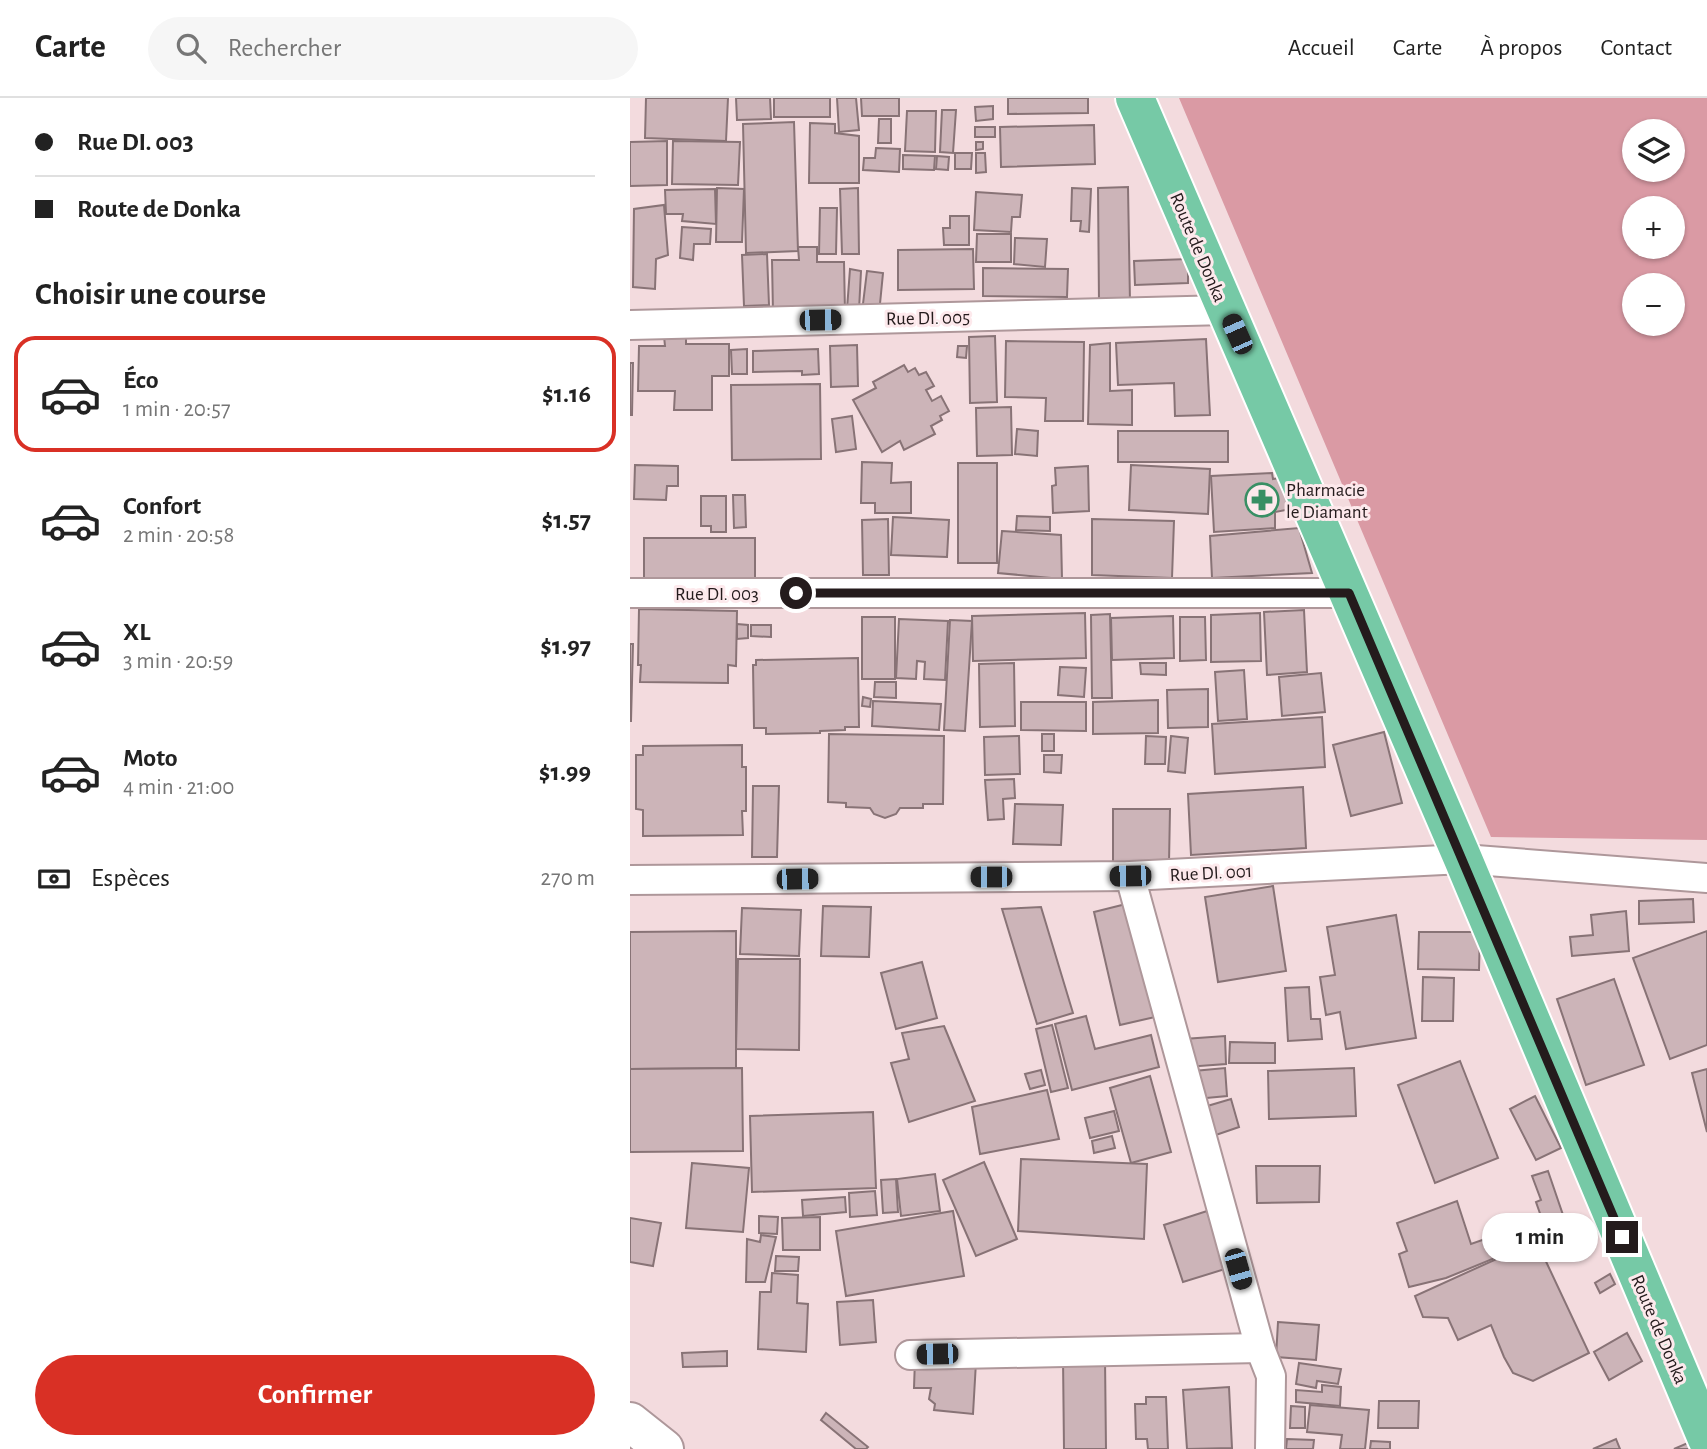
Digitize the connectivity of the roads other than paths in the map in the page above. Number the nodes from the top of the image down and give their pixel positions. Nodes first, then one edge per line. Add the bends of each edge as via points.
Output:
1 (1135, 98) edge
2 (1227, 310) junction
3 (630, 325) edge
4 (630, 593) edge
5 (1349, 593) junction
6 (1463, 859) junction
7 (1130, 876) junction
8 (1707, 878) edge
9 (630, 880) edge
10 (1260, 1348) junction
11 (910, 1355) dead end
12 (630, 1422) edge
13 (1707, 1439) edge
14 (664, 1449) edge
15 (1270, 1449) edge

1 - 2 main road, Route de Donka
2 - 3 street, Rue DI. 005
2 - 5 main road, Route de Donka
4 - 5 street, Rue DI. 003
5 - 6 main road, Route de Donka
6 - 7 street, Rue DI. 001
6 - 8 street, Rue DI. 001
6 - 13 main road, Route de Donka
7 - 9 street, Rue DI. 001
7 - 10 street
10 - 11 street
10 - 15 street via 1271,1376
12 - 14 main road

